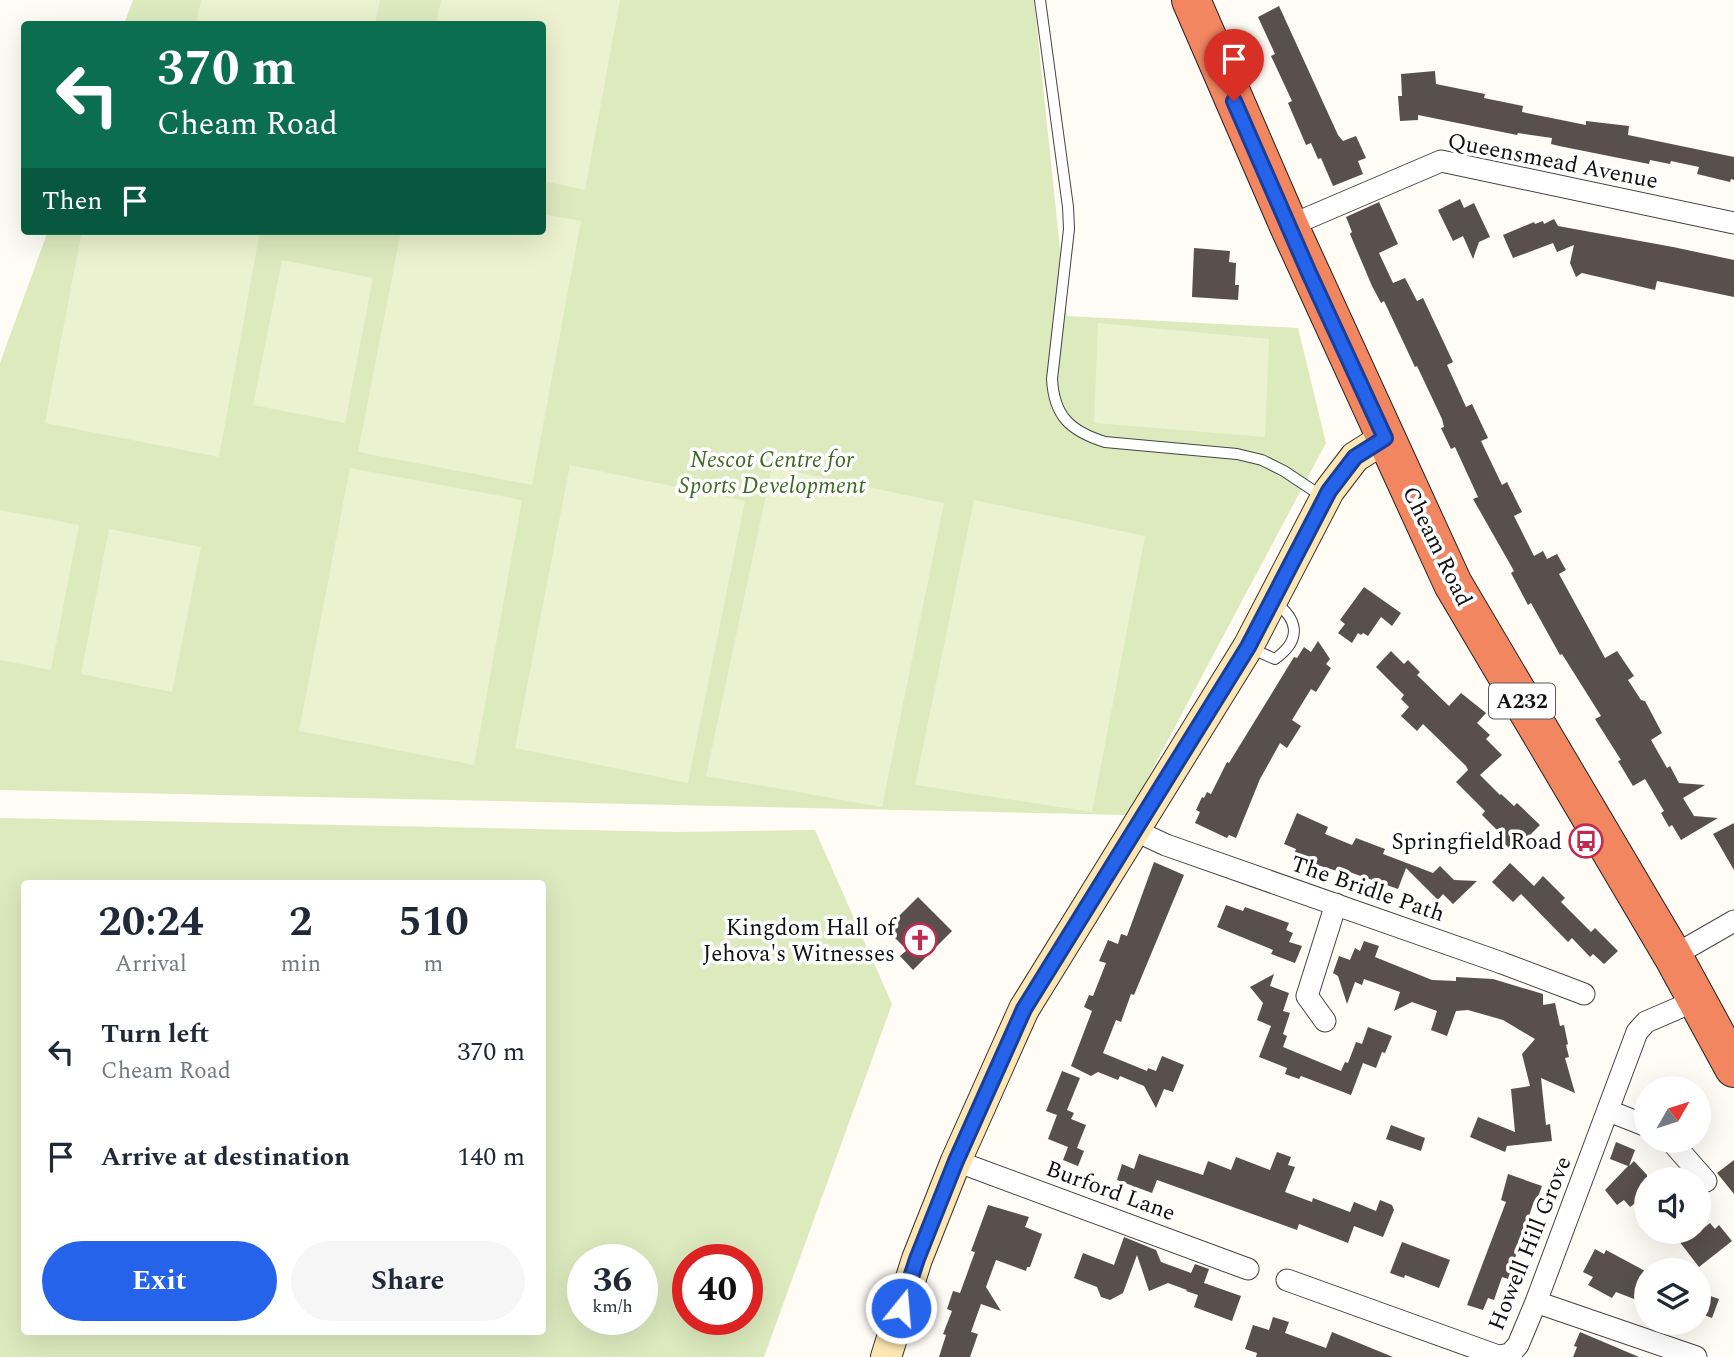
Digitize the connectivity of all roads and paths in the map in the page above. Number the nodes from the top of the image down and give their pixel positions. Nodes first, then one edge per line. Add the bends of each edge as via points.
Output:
1 (1040, 0) edge
2 (1191, 0) edge
3 (1734, 223) edge
4 (1289, 226) junction
5 (1385, 438) junction
6 (1325, 498) junction
7 (1136, 831) junction
8 (1336, 904) junction
9 (1734, 920) edge
10 (1673, 956) junction
11 (1584, 994) dead end
12 (1697, 1000) junction
13 (1325, 1021) dead end
14 (1734, 1068) edge
15 (1609, 1111) junction
16 (1634, 1121) edge
17 (1682, 1153) edge
18 (956, 1161) junction
19 (1694, 1167) edge
20 (1248, 1269) dead end
21 (1287, 1280) dead end
22 (1536, 1302) junction
23 (1453, 1349) edge
24 (886, 1357) edge
25 (1696, 1357) edge

1 - 6 lane via 1068,207 1052,379 1059,412 1086,436 1105,442 1262,460
2 - 4 highway, Cheam Road / A232
3 - 4 street, Queensmead Avenue via 1441,161
4 - 5 highway, Cheam Road / A232
5 - 6 street via 1355,457
5 - 10 highway, Cheam Road / A232 via 1453,584
6 - 7 street via 1248,647
7 - 8 street, The Bridle Path
7 - 18 street via 1024,1009
8 - 11 street, The Bridle Path
8 - 13 street via 1307,996
9 - 10 street
10 - 12 highway, Cheam Road / A232
12 - 14 highway, Cheam Road / A232
12 - 15 street, Howell Hill Grove via 1646,1022 1637,1032
15 - 16 street
15 - 22 street, Howell Hill Grove
17 - 19 street
18 - 20 street, Burford Lane
18 - 24 street via 917,1259
21 - 23 street, Howell Hill Grove
22 - 23 street, Howell Hill Grove via 1518,1346 1510,1354
22 - 25 street

